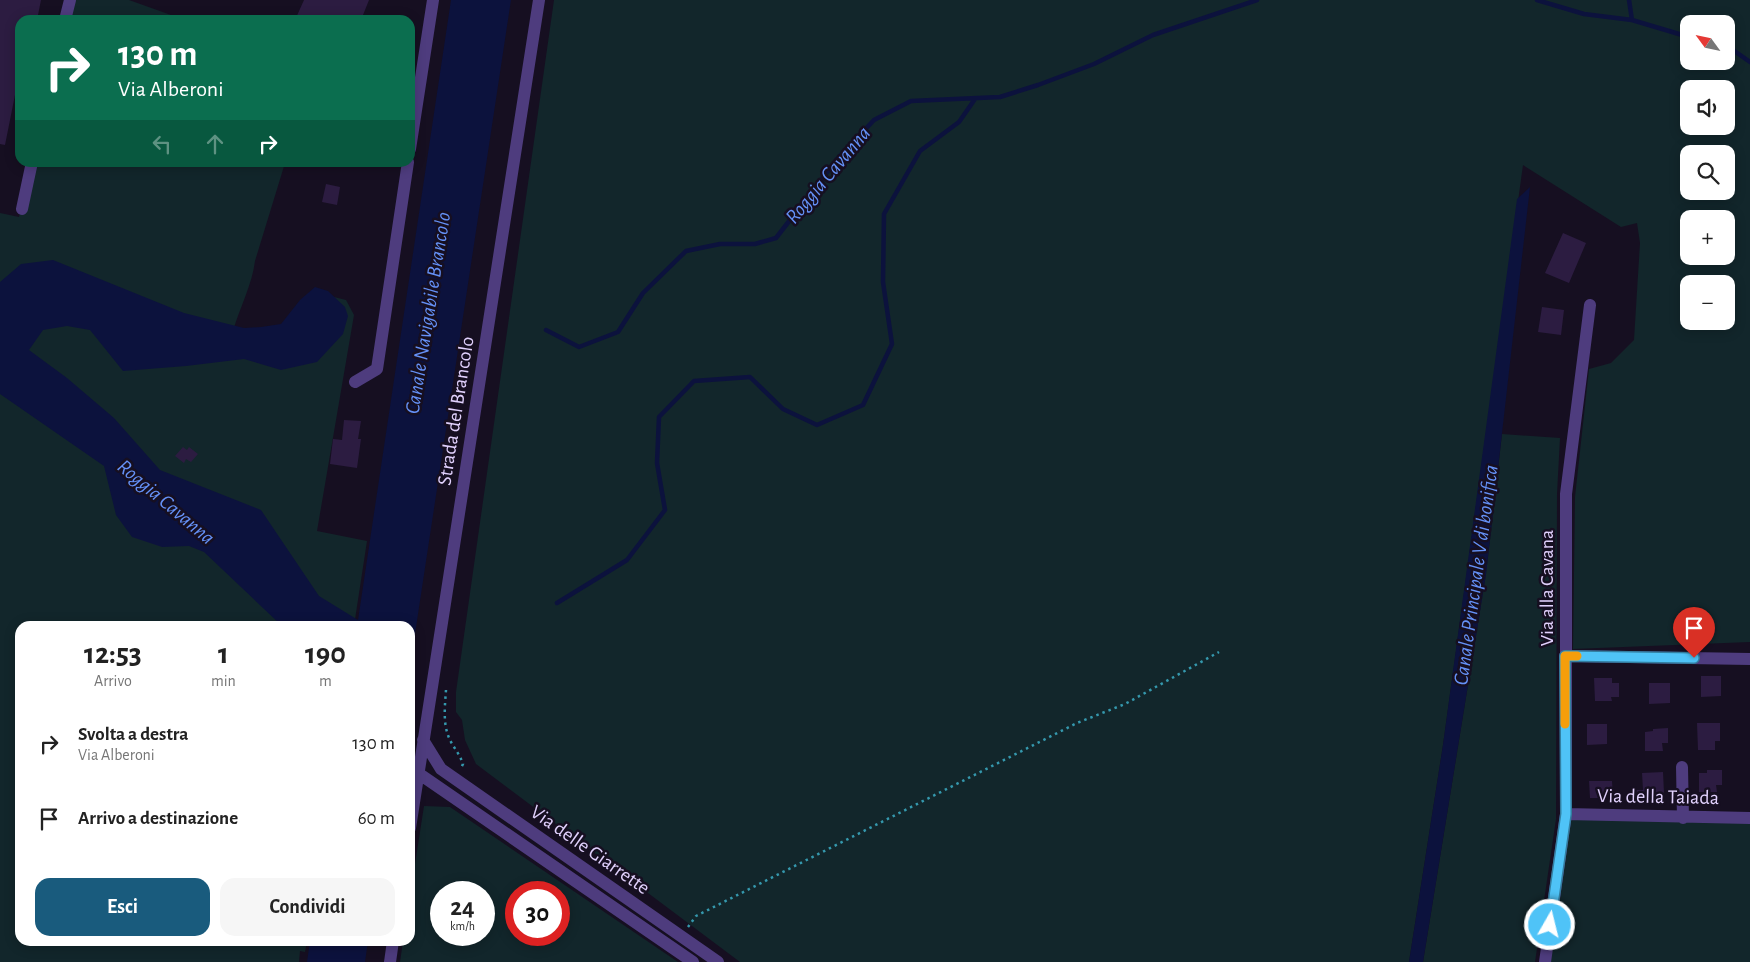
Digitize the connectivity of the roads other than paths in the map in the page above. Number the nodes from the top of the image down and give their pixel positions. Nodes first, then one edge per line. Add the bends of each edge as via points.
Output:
1 (70, 0) edge
2 (433, 0) edge
3 (539, 0) edge
4 (66, 15) edge
5 (415, 117) edge
6 (31, 167) edge
7 (407, 167) edge
8 (22, 209) dead end
9 (1590, 305) dead end
10 (355, 382) dead end
11 (1565, 656) junction
12 (1750, 659) edge
13 (423, 740) junction
14 (421, 754) junction
15 (1682, 767) dead end
16 (442, 769) junction
17 (418, 773) junction
18 (438, 786) junction
19 (415, 795) joint
20 (1566, 814) junction
21 (1683, 818) junction
22 (1750, 818) edge
23 (392, 946) edge
24 (390, 962) edge
25 (693, 962) edge
26 (718, 962) edge
27 (1544, 962) edge

1 - 4 street
2 - 5 street
3 - 13 street, Strada del Brancolo
6 - 8 street
7 - 10 street via 377,370
9 - 11 street, Via alla Cavana via 1566,494
11 - 12 street
11 - 20 street, Via alla Cavana
13 - 14 street, Strada del Brancolo
13 - 16 street, Via delle Giarrette
14 - 16 street, Via delle Giarrette
14 - 17 street, Strada del Brancolo
15 - 21 street
16 - 26 street, Via delle Giarrette
17 - 18 street, Via delle Giarrette
17 - 19 street, Strada del Brancolo
18 - 19 street via 424,788
18 - 25 street, Via delle Giarrette
20 - 21 street, Via della Taiada
20 - 27 street, Via alla Cavana
21 - 22 street, Via della Taiada
23 - 24 street

